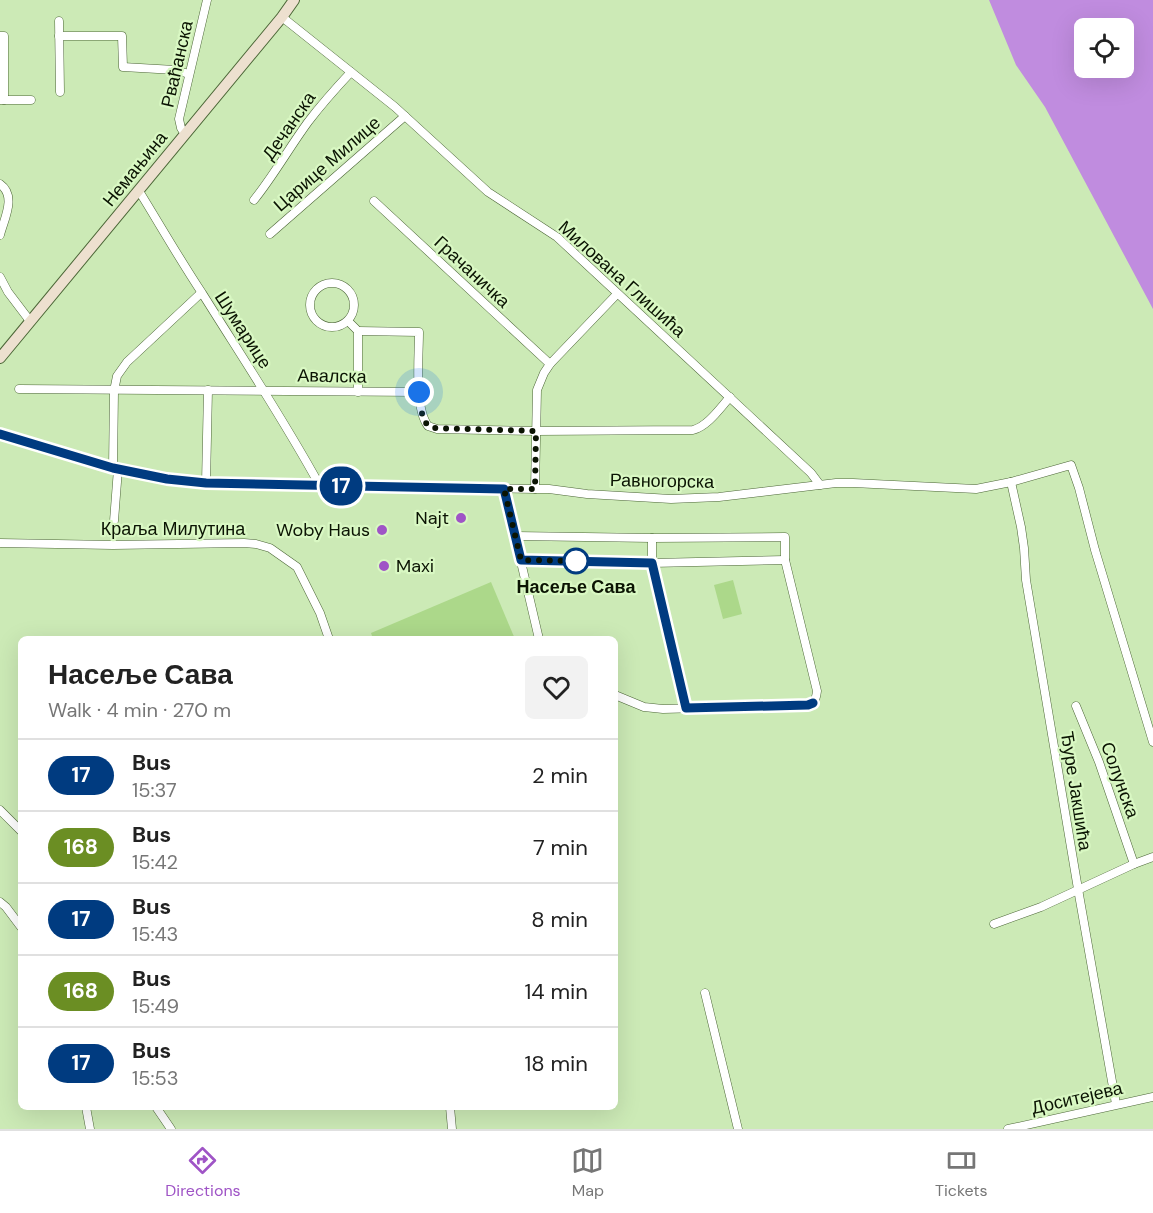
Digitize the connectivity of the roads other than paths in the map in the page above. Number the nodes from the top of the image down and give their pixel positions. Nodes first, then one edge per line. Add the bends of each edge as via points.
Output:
1 (207, 0) edge
2 (294, 0) edge
3 (282, 17) junction
4 (59, 21) dead end
5 (0, 36) edge
6 (59, 36) junction
7 (351, 72) junction
8 (189, 74) junction
9 (60, 92) dead end
10 (2, 100) edge
11 (31, 100) dead end
12 (405, 116) junction
13 (185, 134) junction
14 (0, 184) edge
15 (139, 191) junction
16 (254, 200) dead end
17 (374, 201) dead end
18 (2, 223) edge
19 (270, 234) dead end
20 (0, 235) edge
21 (0, 277) edge
22 (4, 292) edge
23 (201, 293) junction
24 (617, 294) junction
25 (30, 321) junction
26 (348, 321) junction
27 (358, 331) junction
28 (0, 358) edge
29 (550, 364) junction
30 (19, 389) dead end
31 (208, 390) junction
32 (114, 391) junction
33 (264, 391) junction
34 (358, 392) junction
35 (419, 392) junction
36 (730, 397) junction
37 (536, 431) junction
38 (0, 434) edge
39 (115, 468) junction
40 (206, 483) junction
41 (1011, 483) junction
42 (820, 485) junction
43 (320, 486) junction
44 (504, 489) junction
45 (535, 489) junction
46 (114, 520) dead end
47 (516, 536) junction
48 (652, 538) junction
49 (0, 543) edge
50 (521, 560) junction
51 (785, 560) junction
52 (652, 563) junction
53 (328, 636) edge
54 (538, 636) edge
55 (618, 696) edge
56 (1076, 706) dead end
57 (686, 708) junction
58 (1153, 742) edge
59 (0, 810) edge
60 (18, 828) edge
61 (1153, 857) edge
62 (1134, 864) junction
63 (1078, 889) junction
64 (0, 902) edge
65 (18, 923) edge
66 (994, 924) dead end
67 (705, 993) dead end
68 (1153, 1097) edge
69 (1116, 1104) junction
70 (87, 1110) edge
71 (158, 1110) edge
72 (450, 1110) edge
73 (90, 1129) edge
74 (171, 1129) edge
75 (452, 1129) edge
76 (738, 1129) edge
77 (1008, 1129) edge

1 - 8 street, Рваћанска
2 - 3 street, Немањина
3 - 7 street, Милована Глишића
3 - 13 street, Немањина
4 - 6 street
5 - 10 street via 4,36
6 - 8 street via 122,36 123,67
6 - 9 street
7 - 12 street, Милована Глишића
7 - 16 street, Дечанска via 308,123
8 - 13 street, Рваћанска via 179,119
10 - 11 street
12 - 19 street, Царице Милице
12 - 24 street, Милована Глишића via 488,192 556,237
13 - 15 street, Немањина
14 - 18 street via 8,192 9,201
15 - 23 street, Шумарице
15 - 25 street, Немањина
17 - 29 street, Грачаничка
18 - 20 street
21 - 22 street
22 - 25 street
23 - 32 street via 127,362 117,376
23 - 33 street, Шумарице
24 - 29 street
24 - 36 street, Милована Глишића
25 - 28 street, Немањина
26 - 26 street via 354,302 348,290 336,284 317,290 310,302 317,321 329,327
26 - 27 street
27 - 34 street
27 - 35 street via 419,332
29 - 37 street via 537,390
30 - 32 street, Авалска
31 - 32 street, Авалска
31 - 33 street, Авалска
31 - 40 street
32 - 39 street
33 - 34 street, Авалска
33 - 43 street, Шумарице
34 - 35 street, Авалска
35 - 37 street via 428,426
36 - 37 street via 706,423 693,430
36 - 42 street, Милована Глишића
37 - 45 street
38 - 39 street, Равногорска
39 - 40 street, Равногорска
39 - 46 street
40 - 43 street, Равногорска
41 - 42 street, Равногорска via 976,489
41 - 58 street, Равногорска via 1072,465
41 - 63 street, Ђуре Јакшића
42 - 45 street, Равногорска via 671,500
43 - 44 street, Равногорска
44 - 45 street, Равногорска
44 - 47 street
47 - 48 street
47 - 50 street
48 - 51 street via 785,537
48 - 52 street
49 - 53 street, Краља Милутина via 263,546 297,567
50 - 52 street
50 - 54 street
51 - 52 street
51 - 57 street via 816,699 808,705
52 - 57 street
55 - 57 street via 644,707
56 - 62 street, Солунска
59 - 60 street
61 - 62 street
62 - 63 street
63 - 66 street
63 - 69 street, Ђуре Јакшића
64 - 65 street
67 - 76 street
68 - 69 street, Доситејева
69 - 77 street, Доситејева
70 - 73 street
71 - 74 street
72 - 75 street

